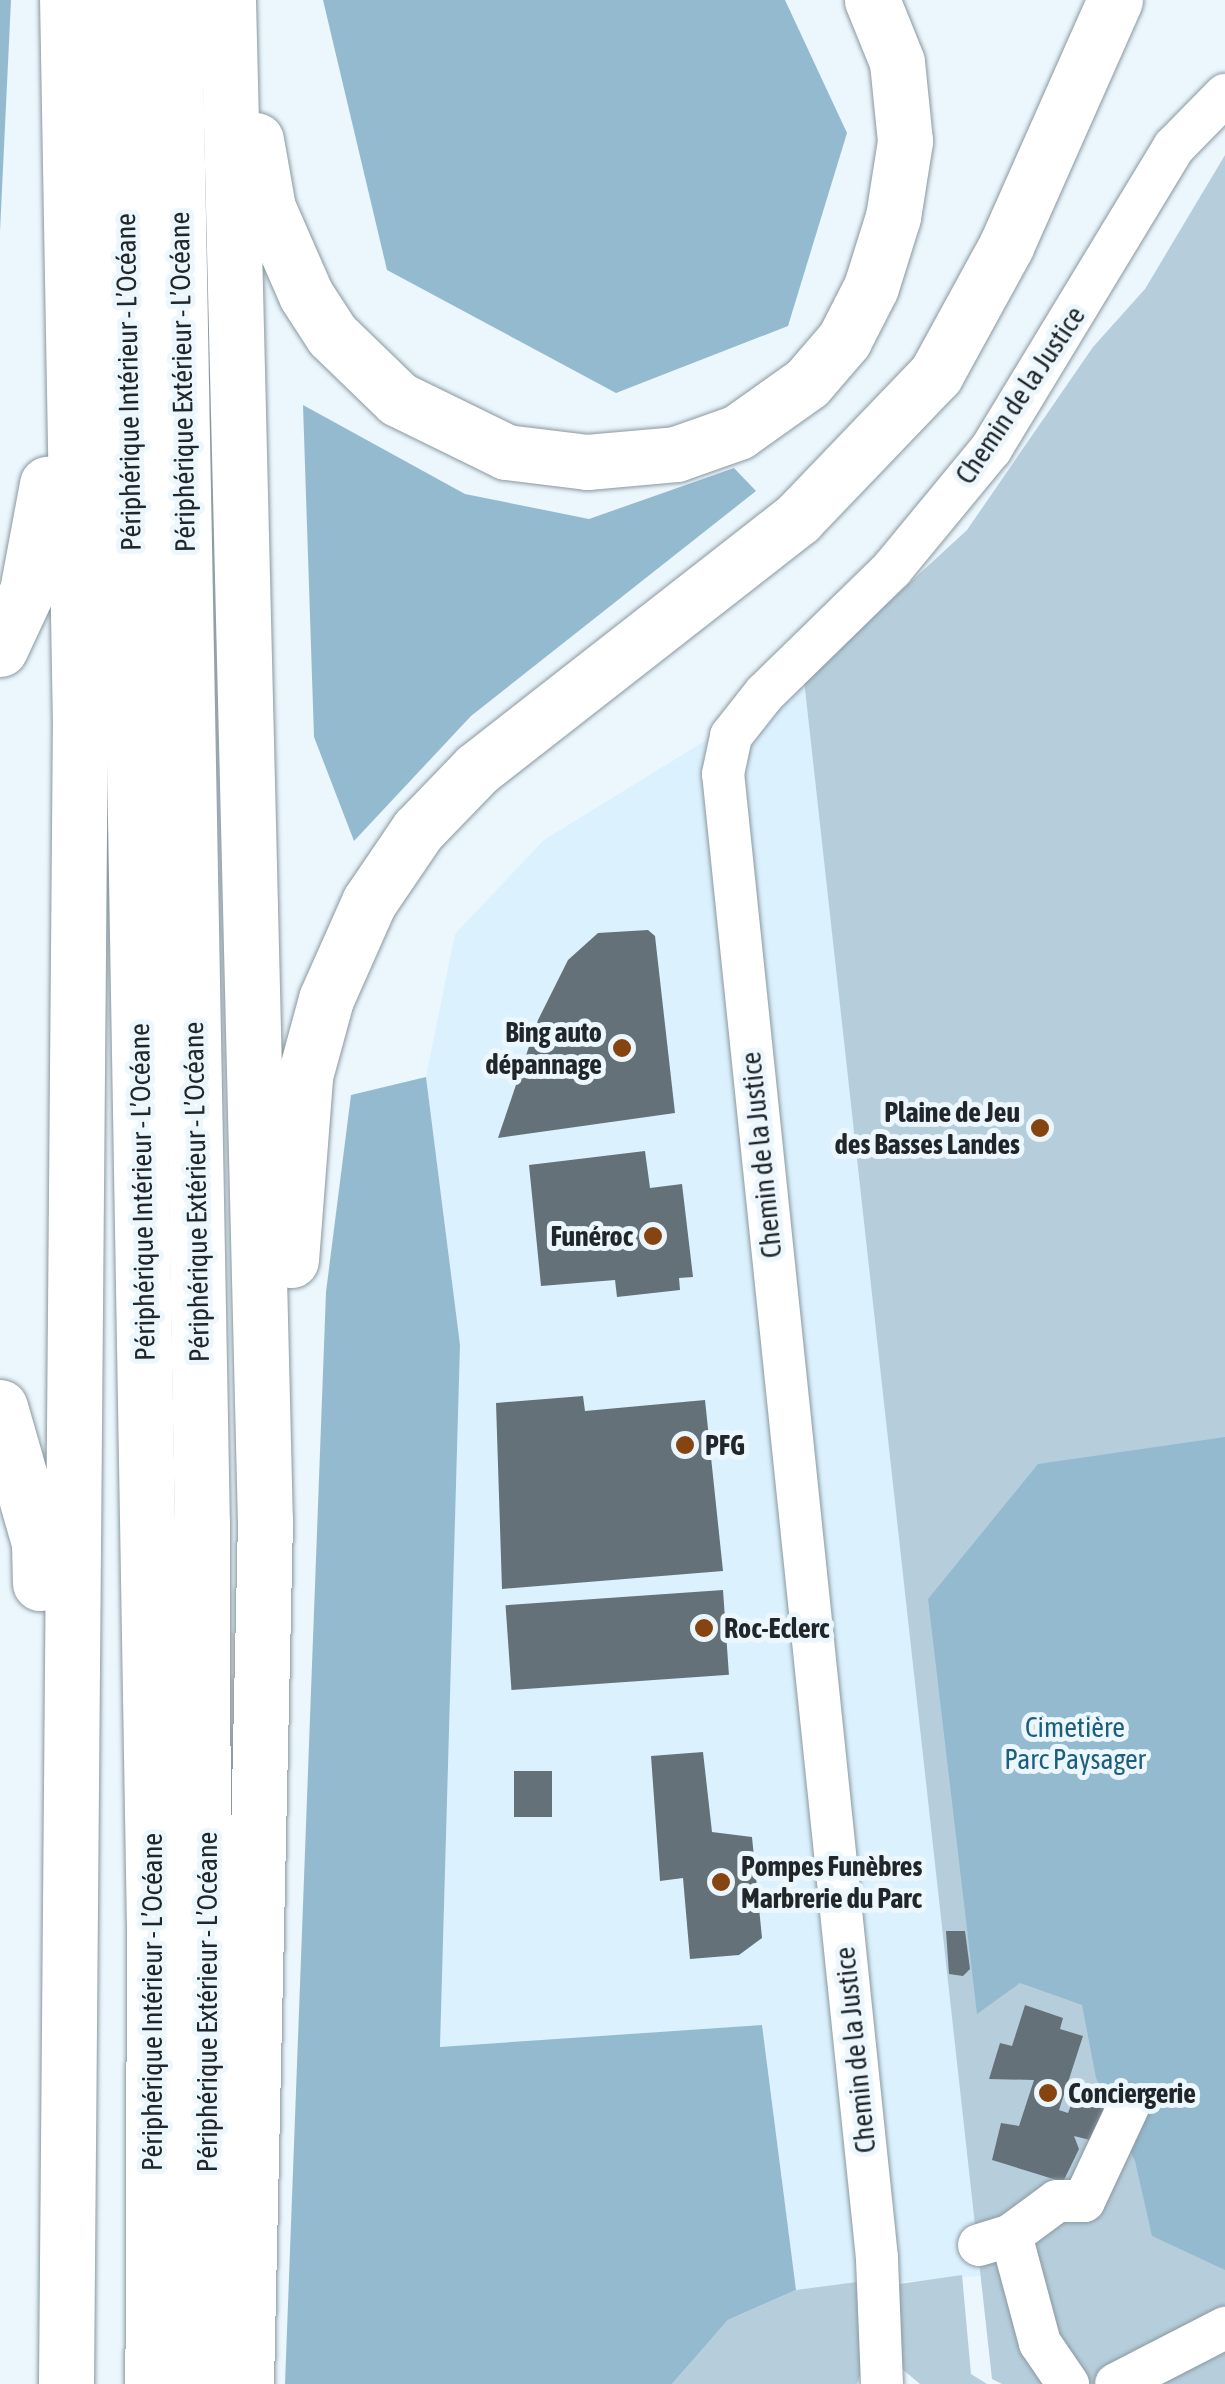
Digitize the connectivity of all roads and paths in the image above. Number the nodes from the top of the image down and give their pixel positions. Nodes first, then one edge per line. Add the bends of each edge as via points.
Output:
1 (67, 0) edge
2 (121, 0) edge
3 (174, 0) edge
4 (228, 0) edge
5 (872, 0) edge
6 (1116, 0) edge
7 (229, 62) junction
8 (1225, 95) edge
9 (71, 428) junction
10 (0, 649) edge
11 (0, 1406) edge
12 (265, 1520) junction
13 (67, 1854) junction
14 (1128, 2107) dead end
15 (1225, 2328) edge
16 (66, 2384) edge
17 (152, 2384) edge
18 (204, 2384) edge
19 (246, 2384) edge
20 (882, 2384) edge
21 (1068, 2384) edge
22 (1116, 2384) edge

1 - 9 highway
2 - 17 highway, Périphérique Intérieur - L’Océane via 152,1843
3 - 18 highway, Périphérique Extérieur - L’Océane via 202,1523
4 - 7 highway
5 - 7 highway via 897,62 905,141 886,245 844,340 806,384 738,432 619,462 548,459 474,441 424,417 365,371 332,335 285,250 268,208 253,110
6 - 12 highway via 1006,246 936,374 798,518 477,769 418,830 369,902 326,999 303,1089 282,1474
7 - 12 highway
8 - 20 street, Chemin de la Justice via 1174,147 991,449 892,569 764,693 731,736 723,774 877,2258
9 - 10 highway via 49,463 39,547
9 - 13 highway via 80,726
11 - 13 highway via 39,1543 50,1808
12 - 19 highway
13 - 16 highway
14 - 21 street via 1084,2202 1057,2201 994,2240 1040,2343
15 - 22 street

